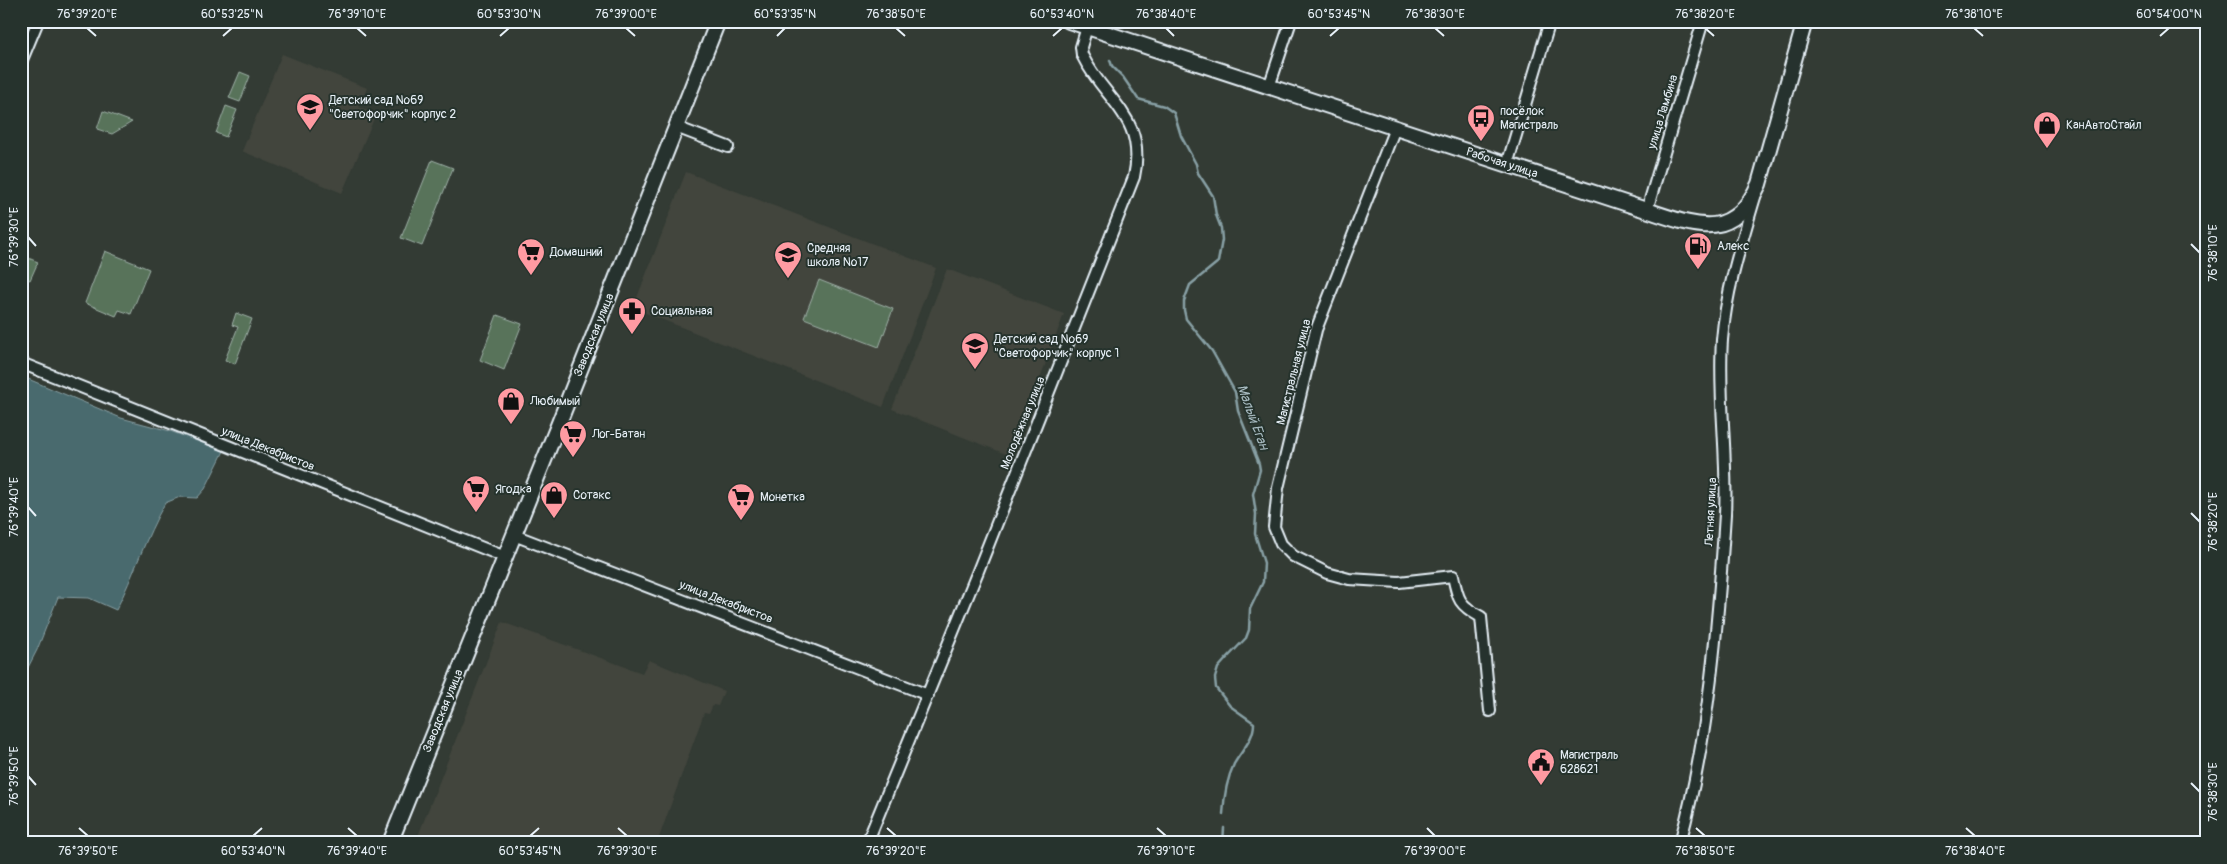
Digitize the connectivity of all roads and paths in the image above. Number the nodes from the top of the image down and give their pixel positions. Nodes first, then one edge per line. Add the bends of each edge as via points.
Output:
1 (38, 21) edge
2 (718, 21) edge
3 (1069, 21) edge
4 (1291, 21) edge
5 (1550, 21) edge
6 (1703, 21) edge
7 (1805, 21) edge
8 (1087, 27) junction
9 (21, 62) edge
10 (1269, 88) junction
11 (676, 127) junction
12 (1395, 128) junction
13 (728, 147) dead end
14 (1507, 165) junction
15 (1759, 184) junction
16 (1647, 210) junction
17 (21, 363) edge
18 (514, 535) junction
19 (505, 557) junction
20 (928, 695) junction
21 (1490, 711) dead end
22 (390, 843) edge
23 (867, 843) edge
24 (1680, 843) edge

1 - 9 street
2 - 11 street, Заводская улица
3 - 8 street, Рабочая улица
4 - 10 street
5 - 14 street
6 - 16 street, улица Ламбина
7 - 15 street, Рабочая улица
8 - 10 street, Рабочая улица
8 - 20 street, Молодёжная улица via 1082,55 1135,136 1138,156 1134,177
10 - 12 street, Рабочая улица
11 - 13 street
11 - 18 street, Заводская улица
12 - 14 street, Рабочая улица
12 - 21 street, Магистральная улица via 1316,330 1278,488 1274,527 1280,544 1293,556 1327,573 1348,579 1399,582 1453,576 1461,604 1481,617
14 - 16 street, Рабочая улица
15 - 16 street, Рабочая улица via 1743,211 1722,223 1699,225
15 - 24 street, Летняя улица via 1739,252 1722,341 1725,513 1703,734 1698,770
17 - 19 street, улица Декабристов
18 - 19 street, Заводская улица
18 - 20 street, улица Декабристов
19 - 22 street, Заводская улица
20 - 23 street, Молодёжная улица

